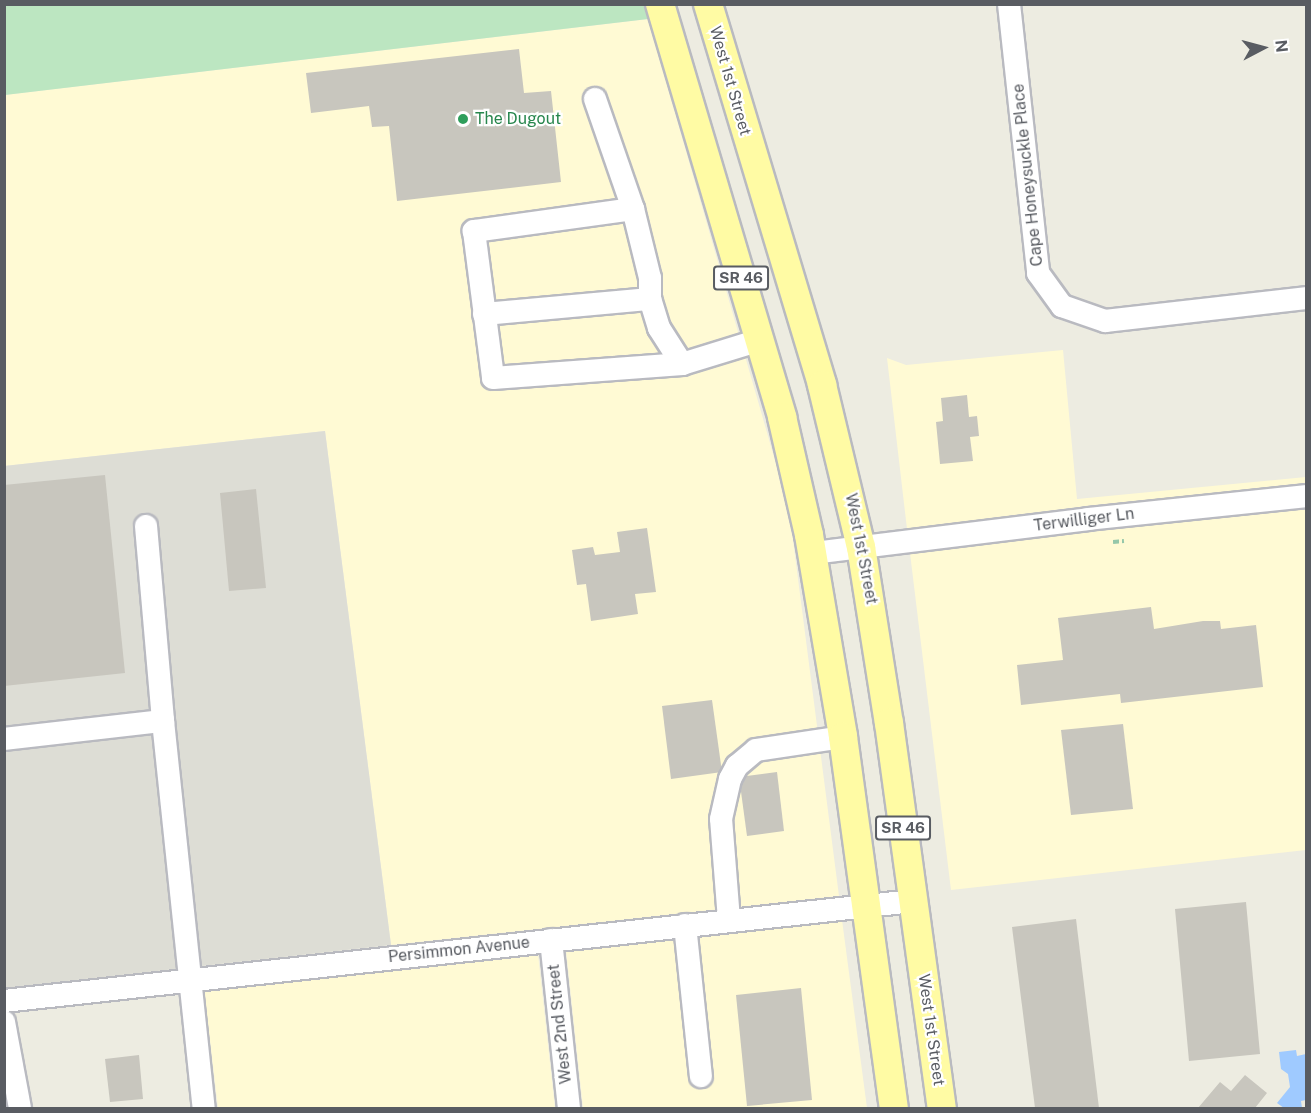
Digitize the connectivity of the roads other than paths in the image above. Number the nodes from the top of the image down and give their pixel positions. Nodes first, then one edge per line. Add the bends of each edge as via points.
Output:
1 (660, 4) edge
2 (708, 4) edge
3 (1009, 4) edge
4 (595, 99) dead end
5 (633, 209) junction
6 (1306, 298) edge
7 (650, 299) junction
8 (484, 314) junction
9 (760, 340) junction
10 (682, 364) junction
11 (1306, 496) edge
12 (146, 526) dead end
13 (861, 547) junction
14 (813, 553) junction
15 (163, 721) junction
16 (843, 737) junction
17 (4, 739) edge
18 (913, 901) junction
19 (866, 905) junction
20 (729, 920) junction
21 (685, 925) junction
22 (551, 940) junction
23 (189, 980) junction
24 (4, 1001) edge
25 (4, 1022) edge
26 (701, 1076) dead end
27 (20, 1108) edge
28 (204, 1108) edge
29 (569, 1108) edge
30 (894, 1108) edge
31 (942, 1108) edge

1 - 9 main road, SR 46
2 - 13 main road, West 1st Street / SR 46 via 822,385
3 - 6 street, Cape Honeysuckle Place via 1038,273 1062,306 1105,321
4 - 5 street
5 - 7 street via 650,278
5 - 8 street via 474,231
7 - 8 street
7 - 10 street via 659,328
8 - 10 street via 493,378
9 - 10 street
9 - 14 main road, SR 46
11 - 13 street, Terwilliger Ln
12 - 15 street
13 - 14 street, Terwilliger Ln
13 - 18 main road, West 1st Street / SR 46
14 - 16 main road, SR 46
15 - 17 street
15 - 23 street
16 - 19 main road, SR 46
16 - 20 street via 756,750 738,766 730,779 721,819
18 - 19 street, Persimmon Avenue
18 - 31 main road, West 1st Street / SR 46
19 - 20 street, Persimmon Avenue
19 - 30 main road, SR 46
20 - 21 street, Persimmon Avenue
21 - 22 street, Persimmon Avenue
21 - 26 street
22 - 23 street, Persimmon Avenue
22 - 29 street, West 2nd Street
23 - 24 street, Persimmon Avenue
23 - 28 street
25 - 27 street

